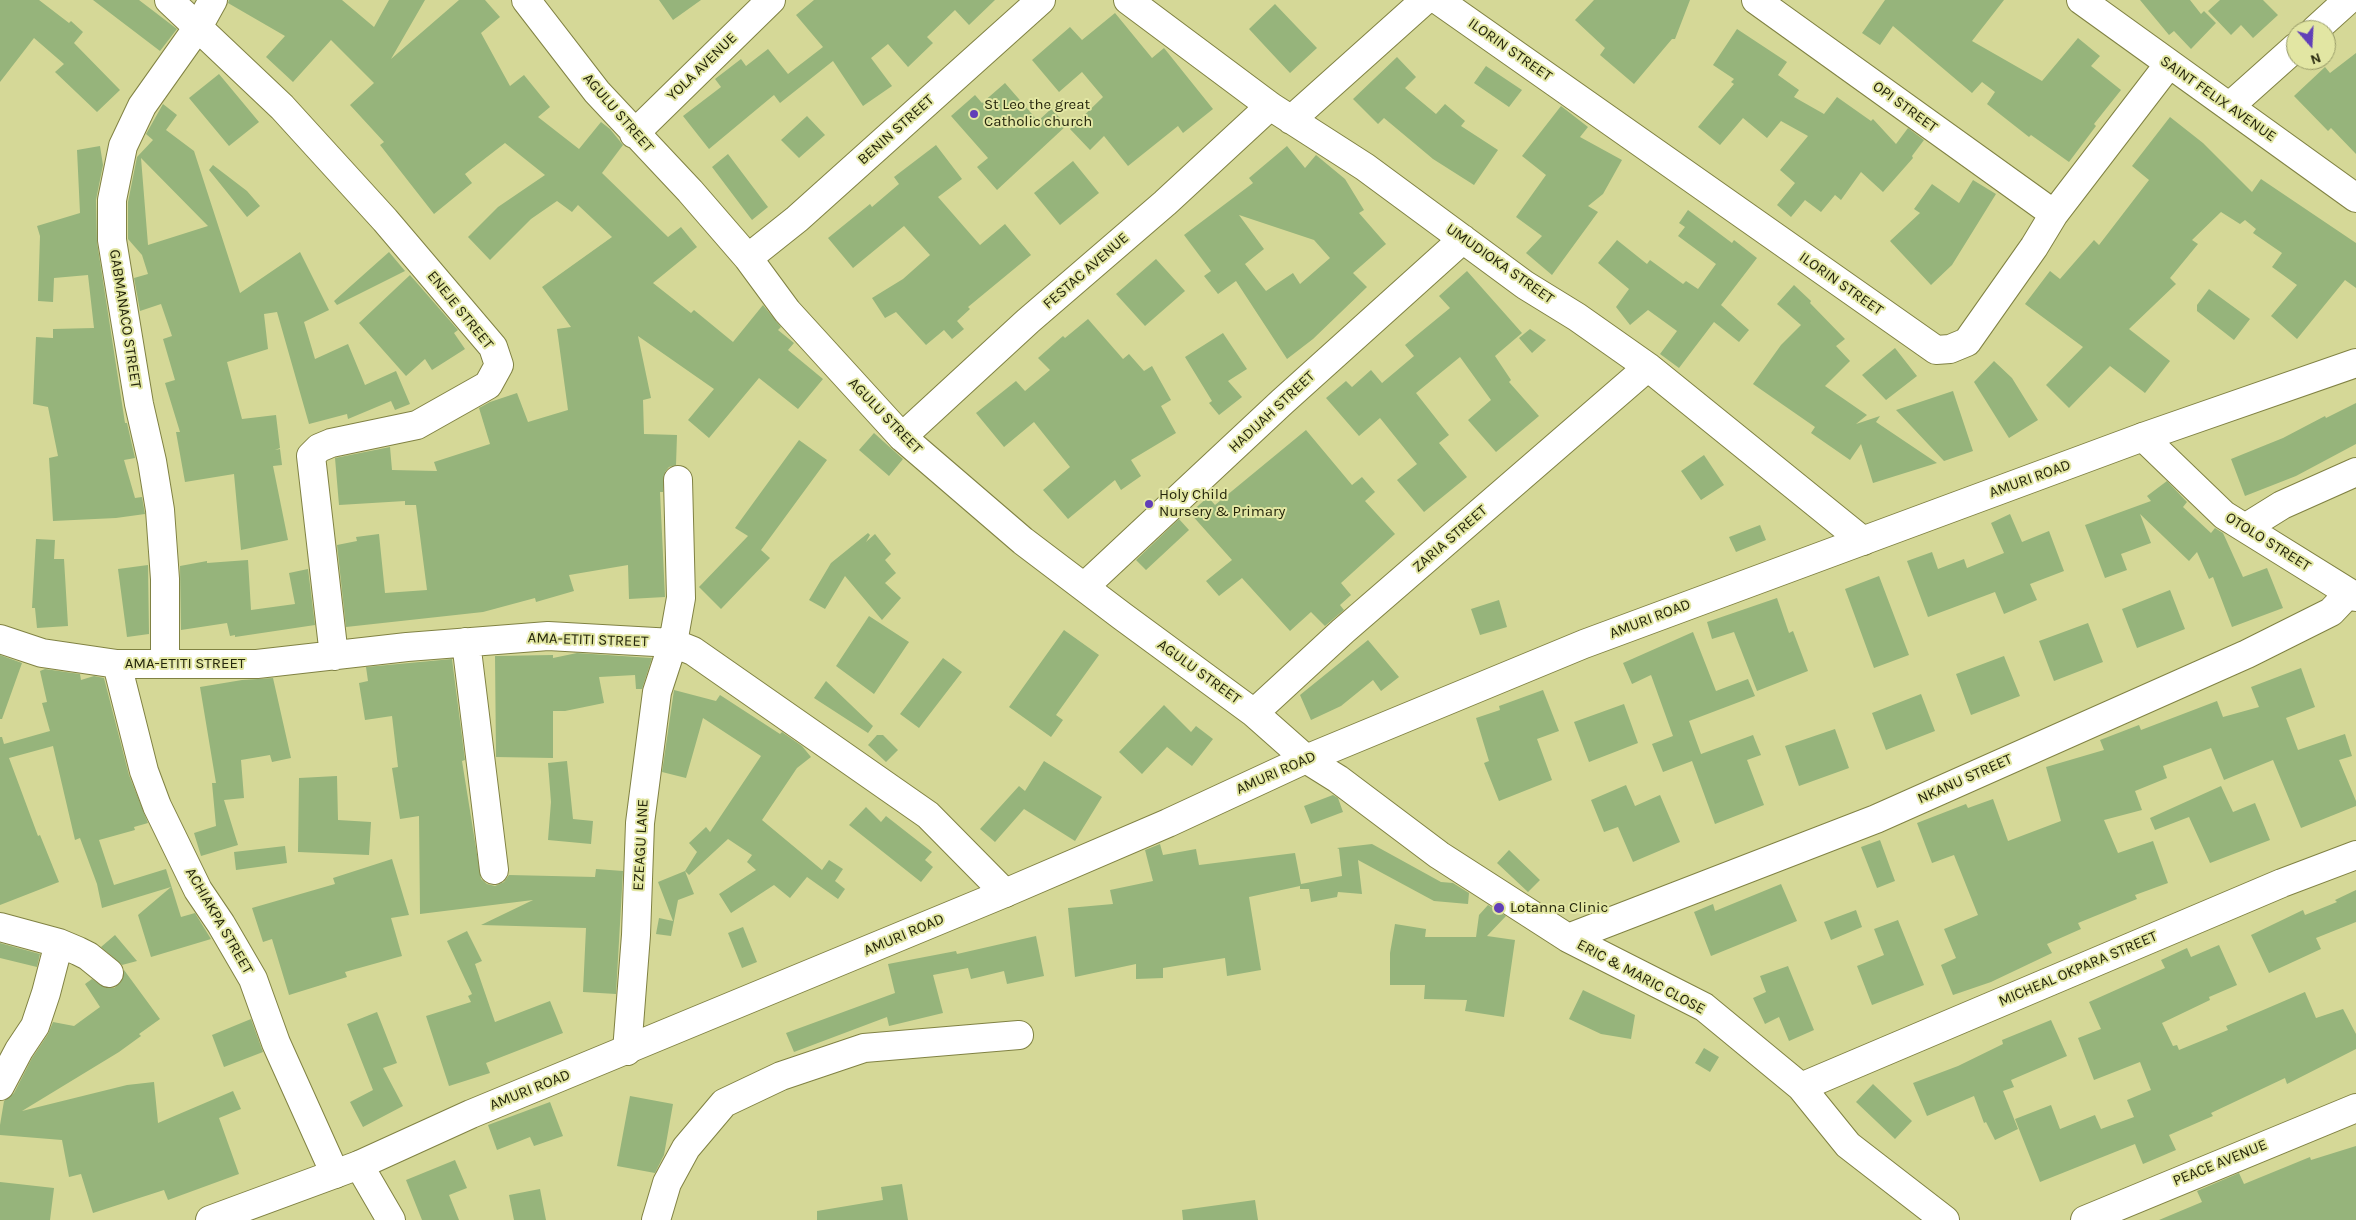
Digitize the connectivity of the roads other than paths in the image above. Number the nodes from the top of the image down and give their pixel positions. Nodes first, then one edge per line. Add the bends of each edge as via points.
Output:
1 (169, 0) edge
2 (213, 0) edge
3 (526, 0) edge
4 (771, 0) edge
5 (1042, 0) edge
6 (1128, 0) edge
7 (1425, 0) edge
8 (1438, 0) edge
9 (1756, 0) edge
10 (2348, 0) edge
11 (2083, 1) edge
12 (2326, 20) edge
13 (198, 27) junction
14 (2286, 56) edge
15 (2169, 64) junction
16 (2230, 106) junction
17 (1280, 113) junction
18 (634, 134) junction
19 (2356, 198) edge
20 (2054, 214) junction
21 (1463, 239) junction
22 (748, 258) junction
23 (2356, 364) edge
24 (1648, 367) junction
25 (2144, 437) junction
26 (902, 438) junction
27 (2356, 472) edge
28 (678, 480) dead end
29 (2246, 528) junction
30 (1863, 541) junction
31 (1084, 587) junction
32 (2353, 595) edge
33 (0, 639) edge
34 (466, 642) junction
35 (673, 643) junction
36 (334, 656) junction
37 (165, 663) junction
38 (117, 664) junction
39 (1254, 713) junction
40 (1306, 759) junction
41 (1338, 779) joint
42 (2356, 855) edge
43 (494, 870) dead end
44 (1006, 893) junction
45 (0, 927) edge
46 (1568, 938) junction
47 (59, 943) junction
48 (108, 973) dead end
49 (1019, 1035) dead end
50 (627, 1051) junction
51 (0, 1086) edge
52 (1801, 1086) junction
53 (2356, 1108) edge
54 (347, 1169) junction
55 (210, 1220) edge
56 (391, 1220) edge
57 (656, 1220) edge
58 (1945, 1220) edge
59 (2084, 1220) edge

1 - 13 street, ENEJE STREET
2 - 13 street, GABMANACO STREET
3 - 18 street, AGULU STREET
4 - 18 street, YOLA AVENUE
5 - 22 street, BENIN STREET via 797,219
6 - 17 street, UMUDIOKA STREET
7 - 17 street, FESTAC AVENUE
8 - 20 street, ILORIN STREET via 1936,350 1950,349 1967,342
9 - 20 street, OPI STREET
10 - 12 street
11 - 15 street, SAINT FELIX AVENUE
13 - 36 street, ENEJE STREET via 282,107 386,220 493,347 499,365 488,385 418,425 331,443 310,456
13 - 37 street, GABMANACO STREET via 142,106 123,146 112,200 112,240 160,510 165,579
14 - 16 street
15 - 16 street, SAINT FELIX AVENUE
15 - 20 street, ILORIN STREET
16 - 19 street, SAINT FELIX AVENUE
17 - 21 street, UMUDIOKA STREET via 1365,167
17 - 26 street, FESTAC AVENUE via 1165,204 1028,321
18 - 22 street, AGULU STREET via 690,191
21 - 24 street, UMUDIOKA STREET via 1525,285
21 - 31 street, HADIJAH STREET
22 - 26 street, AGULU STREET via 787,311
23 - 25 street, AMURI ROAD
24 - 30 street, UMUDIOKA STREET
24 - 39 street, ZARIA STREET via 1342,631
25 - 29 street, OTOLO STREET via 2224,515
25 - 30 street, AMURI ROAD
26 - 31 street, AGULU STREET
27 - 29 street via 2282,505
28 - 35 street, EZEAGU LANE via 681,598
29 - 32 street, OTOLO STREET
30 - 40 street, AMURI ROAD via 1584,644
31 - 39 street, AGULU STREET
32 - 46 street, NKANU STREET via 2331,612 2247,654 1886,814
33 - 38 street, AMA-ETITI STREET via 42,653
34 - 35 street, AMA-ETITI STREET via 548,636
34 - 36 street, AMA-ETITI STREET
34 - 43 street
35 - 44 street, AMA-ETITI STREET via 693,651 928,815
35 - 50 street, EZEAGU LANE via 657,692 640,824 636,940
36 - 37 street, AMA-ETITI STREET via 257,664
37 - 38 street, AMA-ETITI STREET
38 - 54 street, ACHIAKPA STREET via 144,771 157,806 198,890 252,979 276,1043
39 - 40 street, AGULU STREET
40 - 41 street, AGULU STREET
40 - 44 street, AMURI ROAD
41 - 46 street, ERIC & MARIC CLOSE via 1439,855
42 - 52 street, MICHEAL OKPARA STREET via 2274,886
44 - 50 street, AMURI ROAD
45 - 47 street
46 - 52 street, ERIC & MARIC CLOSE via 1704,1007
47 - 48 street via 88,956
47 - 51 street via 35,1026 18,1050
49 - 57 street via 864,1048 781,1076 724,1103 686,1148 667,1183
50 - 54 street, AMURI ROAD via 470,1114
52 - 58 street, ERIC & MARIC CLOSE via 1848,1145
53 - 59 street, PEACE AVENUE
54 - 55 street, AMURI ROAD
54 - 56 street, ACHIAKPA STREET

